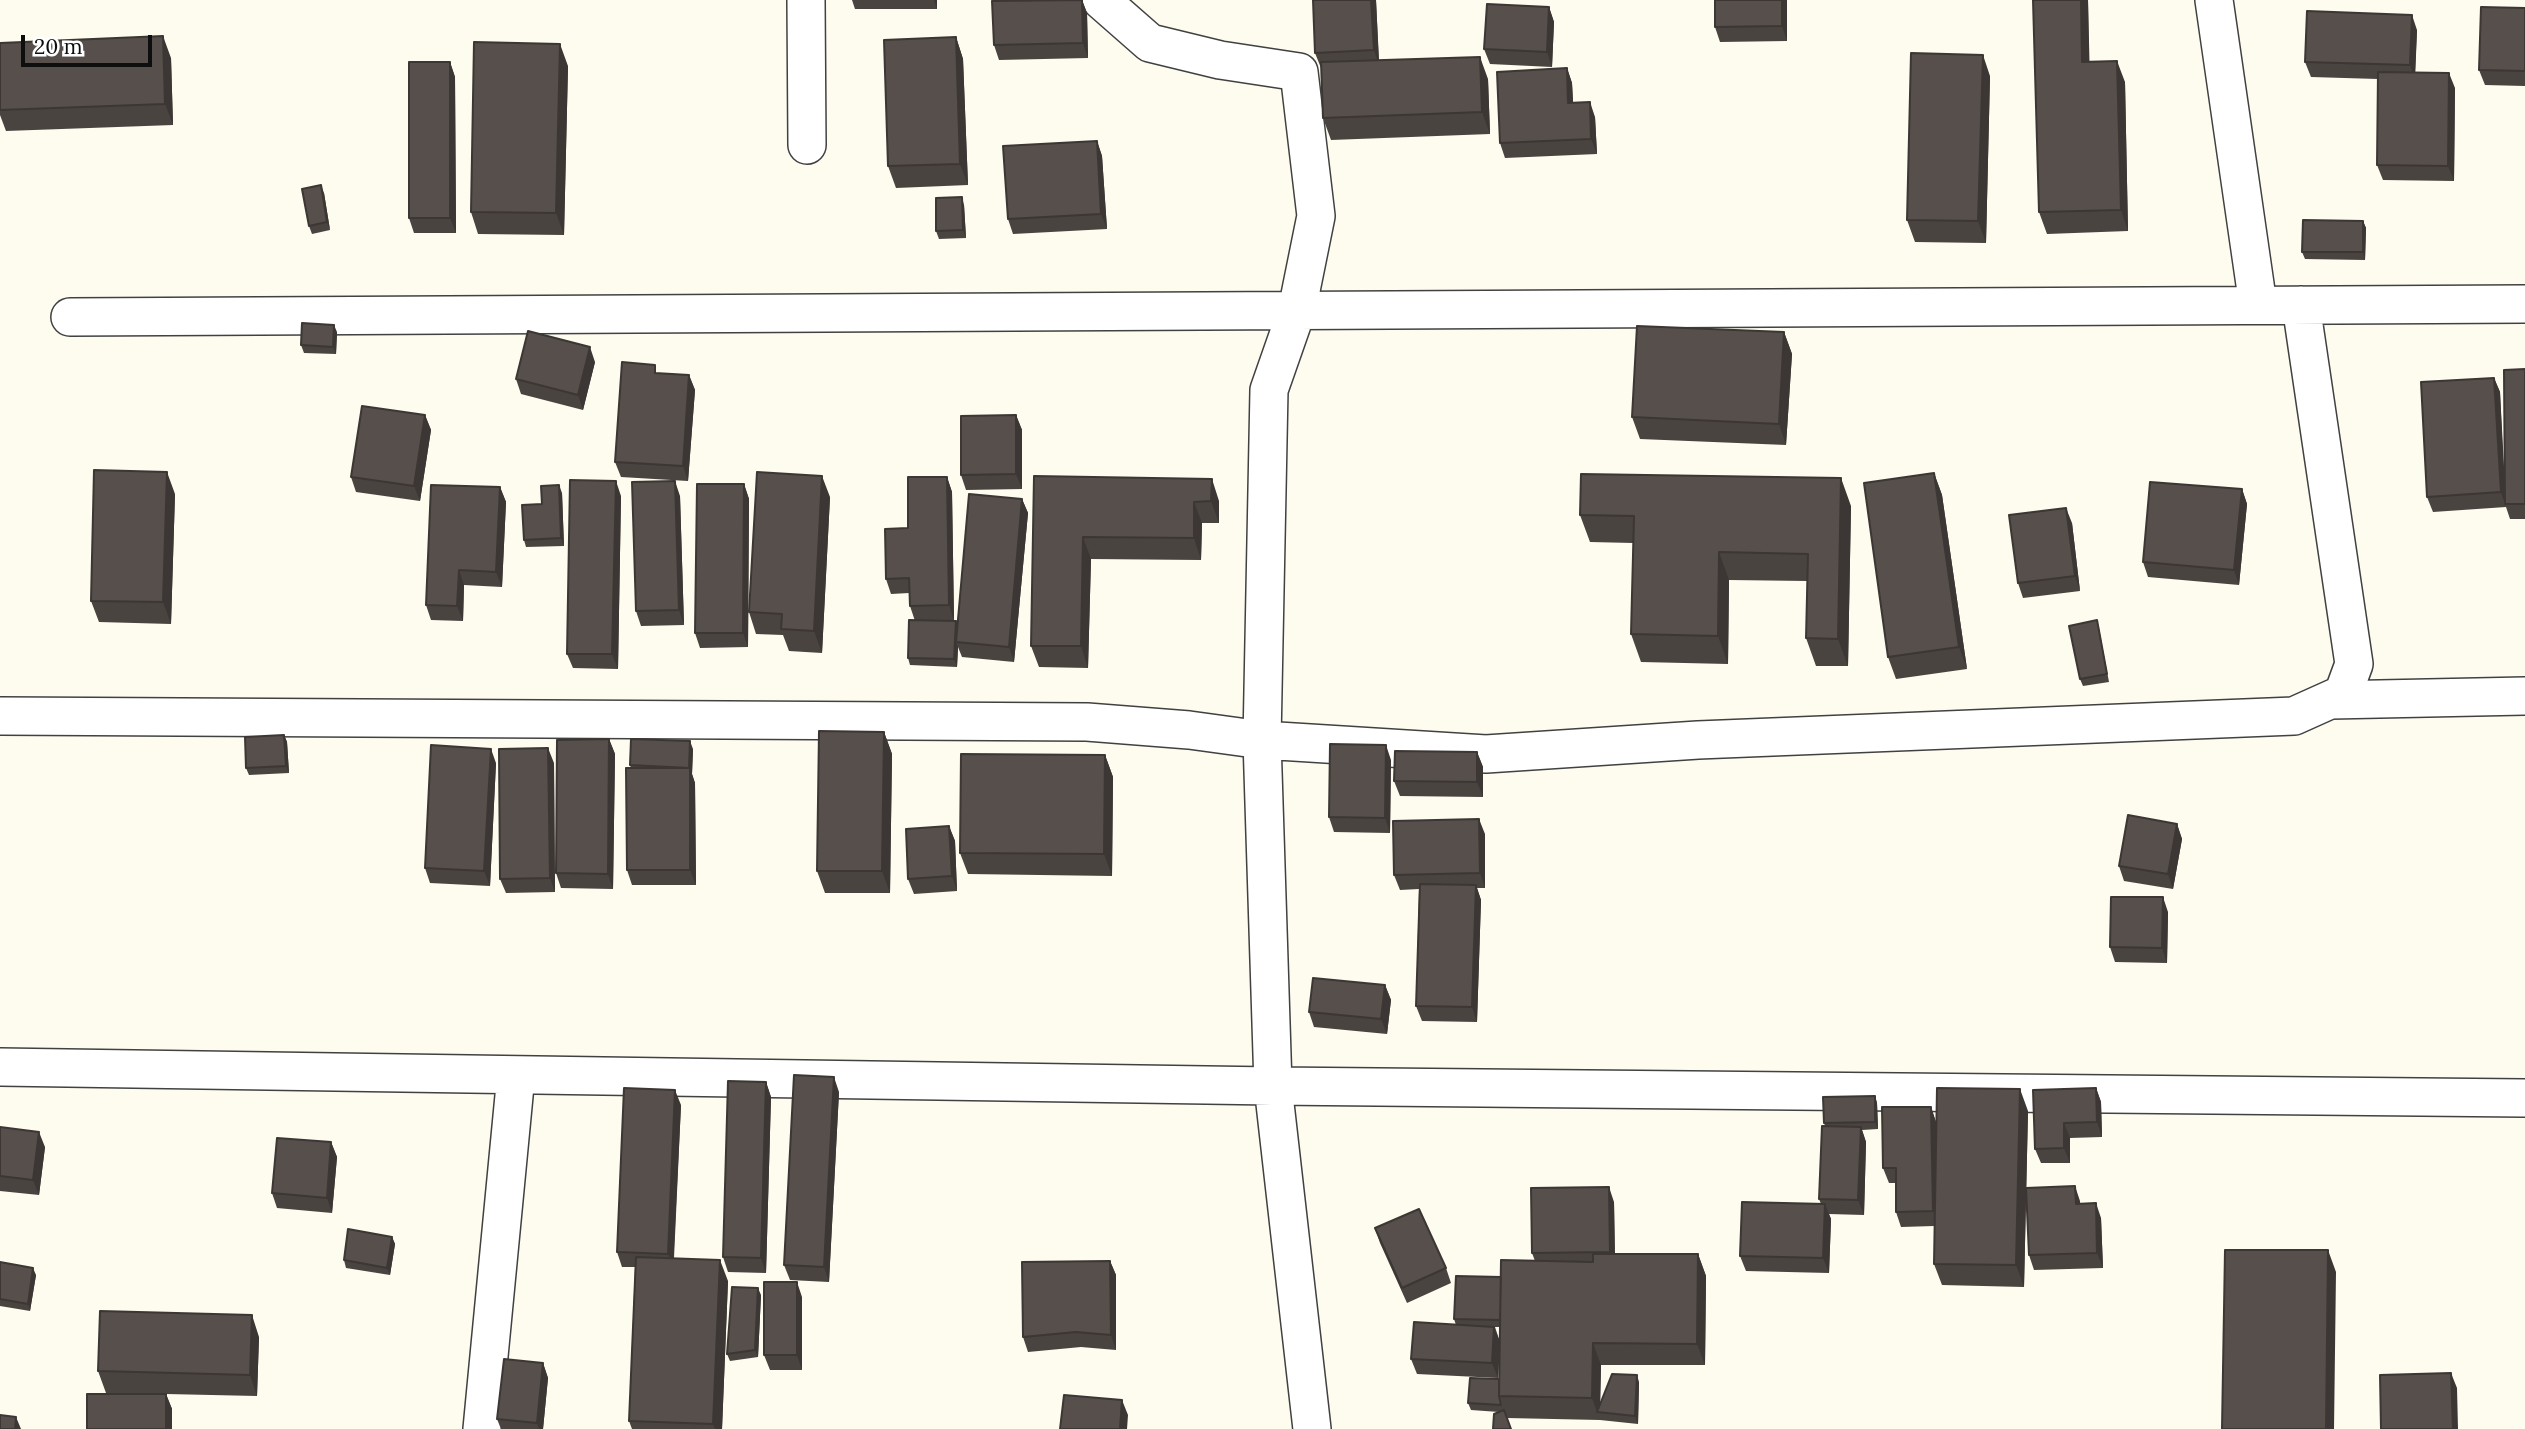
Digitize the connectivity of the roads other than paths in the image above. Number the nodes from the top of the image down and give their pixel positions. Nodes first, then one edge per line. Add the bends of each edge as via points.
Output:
1 (806, 0) edge
2 (1101, 0) edge
3 (2214, 0) edge
4 (807, 145) dead end
5 (2301, 304) junction
6 (2525, 304) edge
7 (2258, 305) junction
8 (1297, 310) junction
9 (70, 317) dead end
10 (2525, 696) edge
11 (2331, 700) junction
12 (0, 716) edge
13 (1262, 740) junction
14 (0, 1067) edge
15 (516, 1074) junction
16 (1273, 1086) junction
17 (2525, 1098) edge
18 (482, 1429) edge
19 (1312, 1429) edge

1 - 4 street
2 - 8 street via 1150,43 1299,72 1316,216
3 - 7 street
5 - 6 street
5 - 7 street
5 - 11 street via 2354,664 2343,694
7 - 8 street
8 - 9 street
8 - 13 street via 1269,390
10 - 11 street
11 - 13 street via 2294,716 1698,740 1486,754
12 - 13 street via 1087,722
13 - 16 street
14 - 15 street
15 - 16 street
15 - 18 street
16 - 17 street
16 - 19 street

